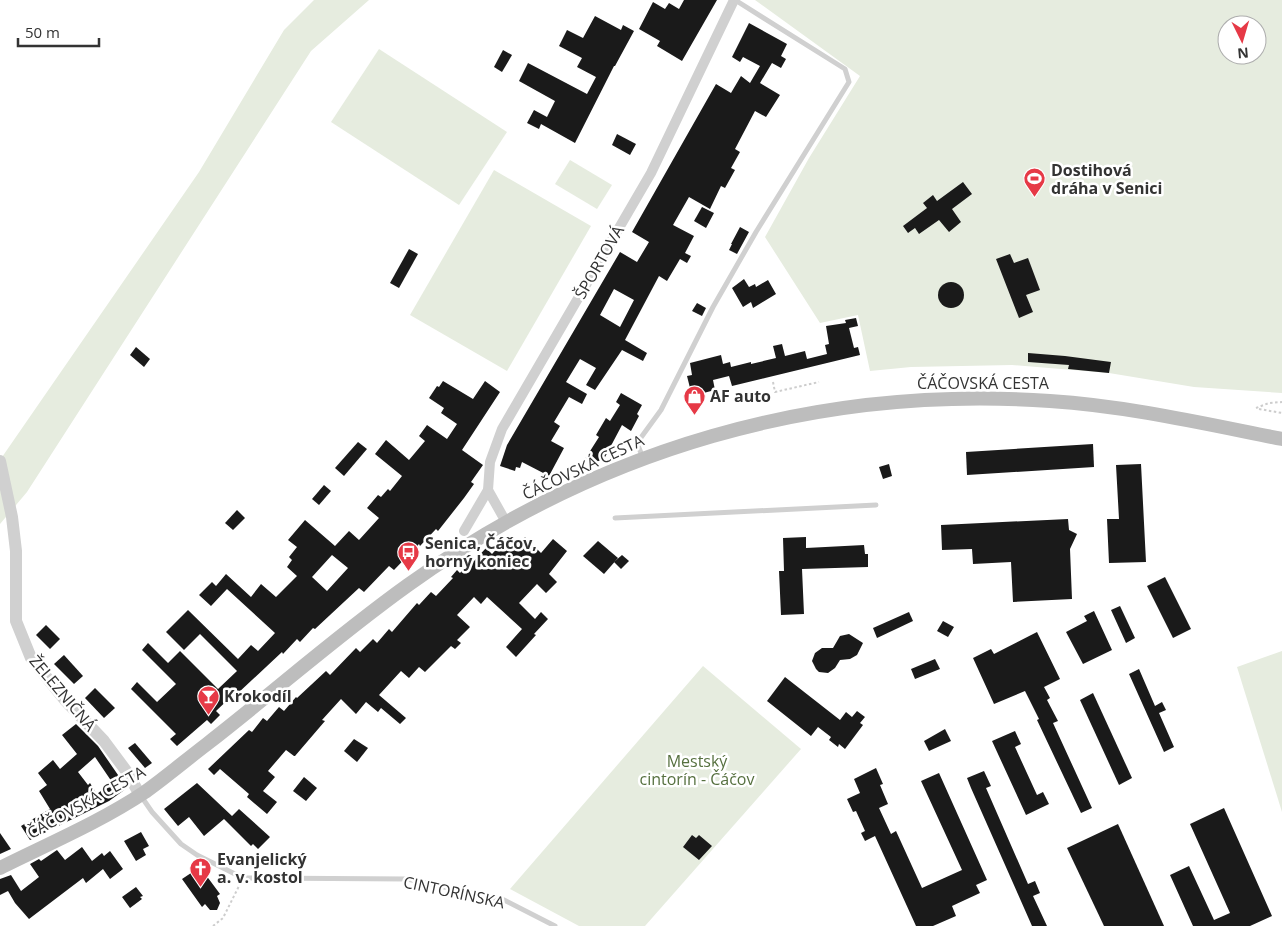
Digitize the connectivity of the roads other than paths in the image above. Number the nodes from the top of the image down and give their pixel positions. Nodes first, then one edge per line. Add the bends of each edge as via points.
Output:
1 (734, 0) edge
2 (1282, 439) edge
3 (642, 458) junction
4 (0, 461) edge
5 (488, 490) junction
6 (876, 504) dead end
7 (615, 518) dead end
8 (506, 522) junction
9 (464, 531) dead end
10 (140, 795) junction
11 (0, 868) edge
12 (555, 926) edge

1 - 3 lane via 845,69 849,82 756,232 661,410 637,443
1 - 5 street, ŠPORTOVÁ via 651,173 502,429 490,462
2 - 3 main road, ČÁČOVSKÁ CESTA via 1084,404 1011,399 926,399 859,405 771,421 720,433
3 - 8 main road, ČÁČOVSKÁ CESTA
4 - 10 street, ŽELEZNIČNÁ via 16,551 16,621 31,658 104,742
5 - 8 street
5 - 9 street
6 - 7 lane
8 - 10 main road, ČÁČOVSKÁ CESTA via 405,587
10 - 11 main road, ČÁČOVSKÁ CESTA
10 - 12 lane, CINTORÍNSKA via 181,844 243,878 407,879 504,900

